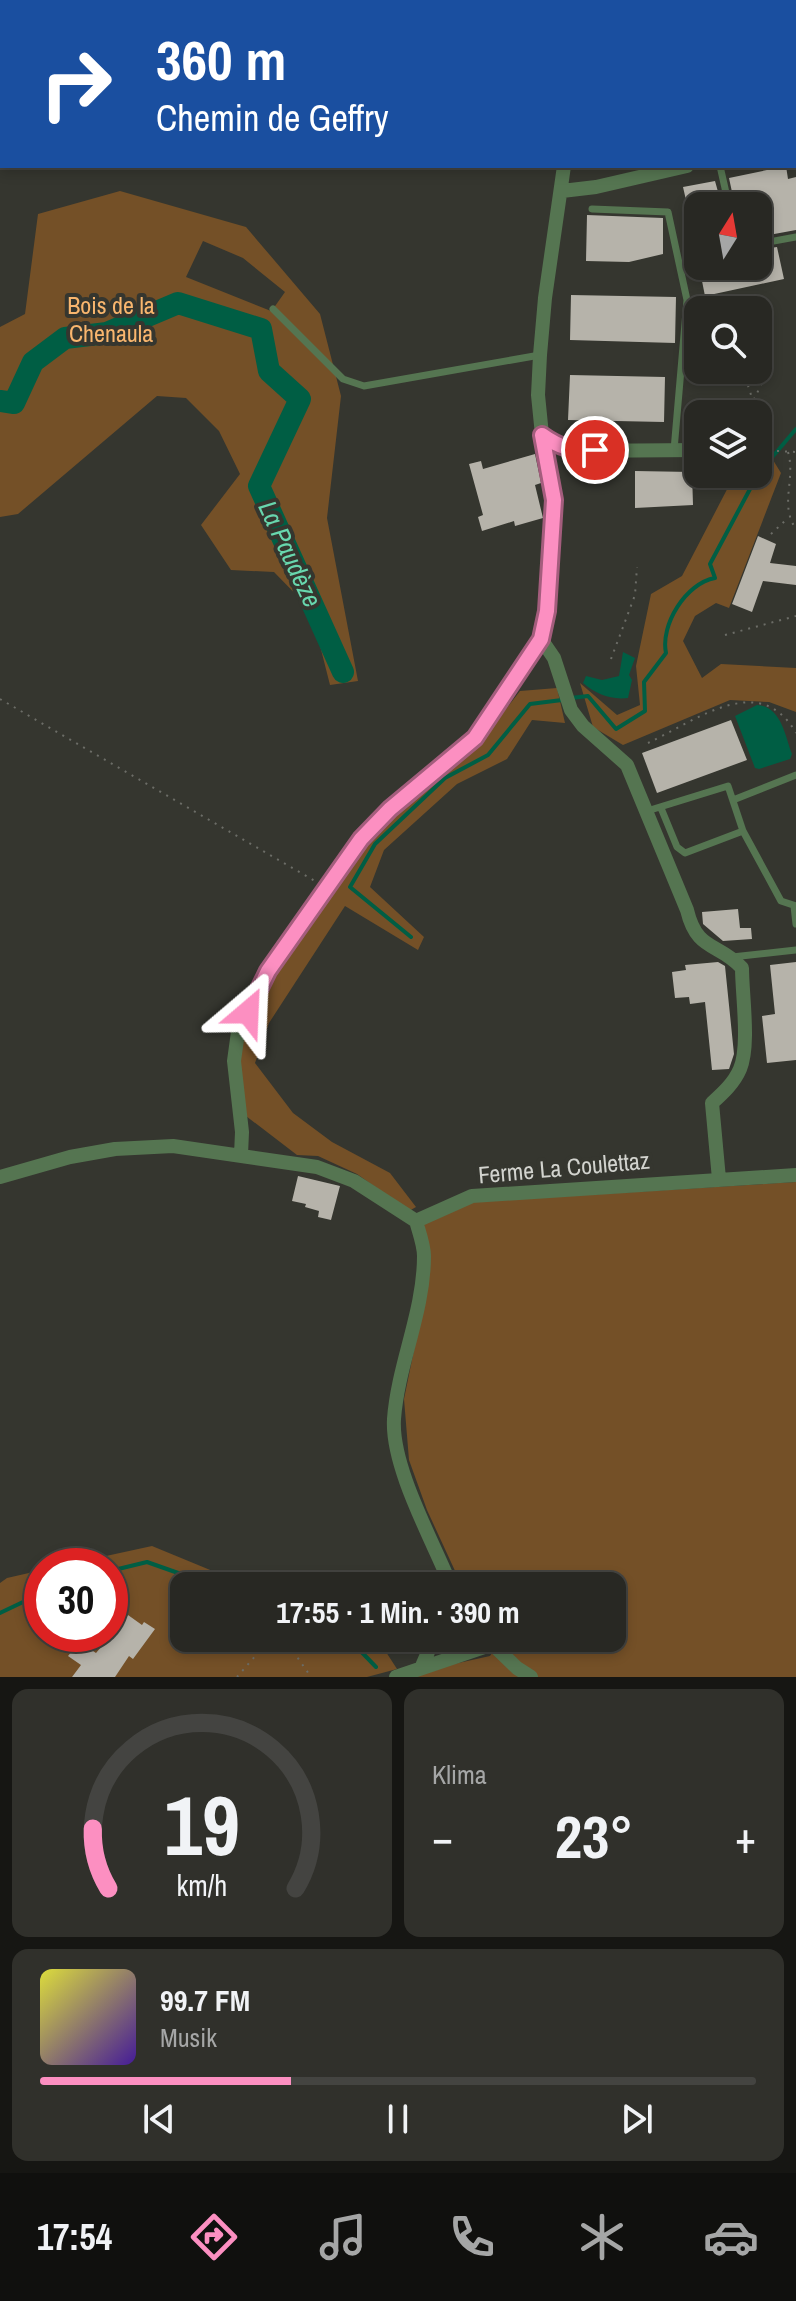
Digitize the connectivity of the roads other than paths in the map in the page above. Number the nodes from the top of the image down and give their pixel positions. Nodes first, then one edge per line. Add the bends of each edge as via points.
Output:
1 (564, 168) edge
2 (678, 168) edge
3 (720, 168) edge
4 (562, 191) junction
5 (726, 192) edge
6 (592, 209) dead end
7 (796, 237) edge
8 (772, 241) edge
9 (273, 309) dead end
10 (540, 355) junction
11 (542, 435) junction
12 (674, 450) junction
13 (684, 450) edge
14 (541, 639) junction
15 (796, 775) edge
16 (733, 800) junction
17 (654, 810) junction
18 (743, 831) junction
19 (795, 906) edge
20 (796, 924) edge
21 (796, 950) edge
22 (732, 957) junction
23 (241, 1155) junction
24 (796, 1175) edge
25 (0, 1177) edge
26 (719, 1179) junction
27 (416, 1221) junction
28 (445, 1572) edge
29 (428, 1652) edge
30 (459, 1652) edge
31 (501, 1652) edge
32 (422, 1666) junction
33 (396, 1677) edge
34 (531, 1677) edge

1 - 4 street
2 - 4 street
3 - 5 lane
4 - 10 street
6 - 12 lane via 668,212 687,300
7 - 8 lane
9 - 10 lane via 355,385
10 - 11 street
11 - 12 street via 573,451
11 - 14 street via 554,500
12 - 13 street
14 - 17 street via 554,658 571,710 627,765
14 - 23 street via 475,738 361,839 268,971 238,1032 234,1061
15 - 16 lane
16 - 17 lane via 728,786
16 - 18 lane
17 - 18 lane via 685,853
17 - 22 street via 692,929 707,946
18 - 19 lane via 781,901
19 - 20 lane
21 - 22 lane
22 - 26 street via 742,968 744,1038 741,1067 712,1103
23 - 25 street via 173,1146 115,1149
23 - 27 street via 317,1167 354,1181
24 - 26 street, Ferme La Coulettaz
26 - 27 street, Ferme La Coulettaz via 472,1196
27 - 28 street via 424,1254 421,1297 397,1396 395,1434 397,1457
29 - 32 street
30 - 32 street
31 - 34 street
32 - 33 street

